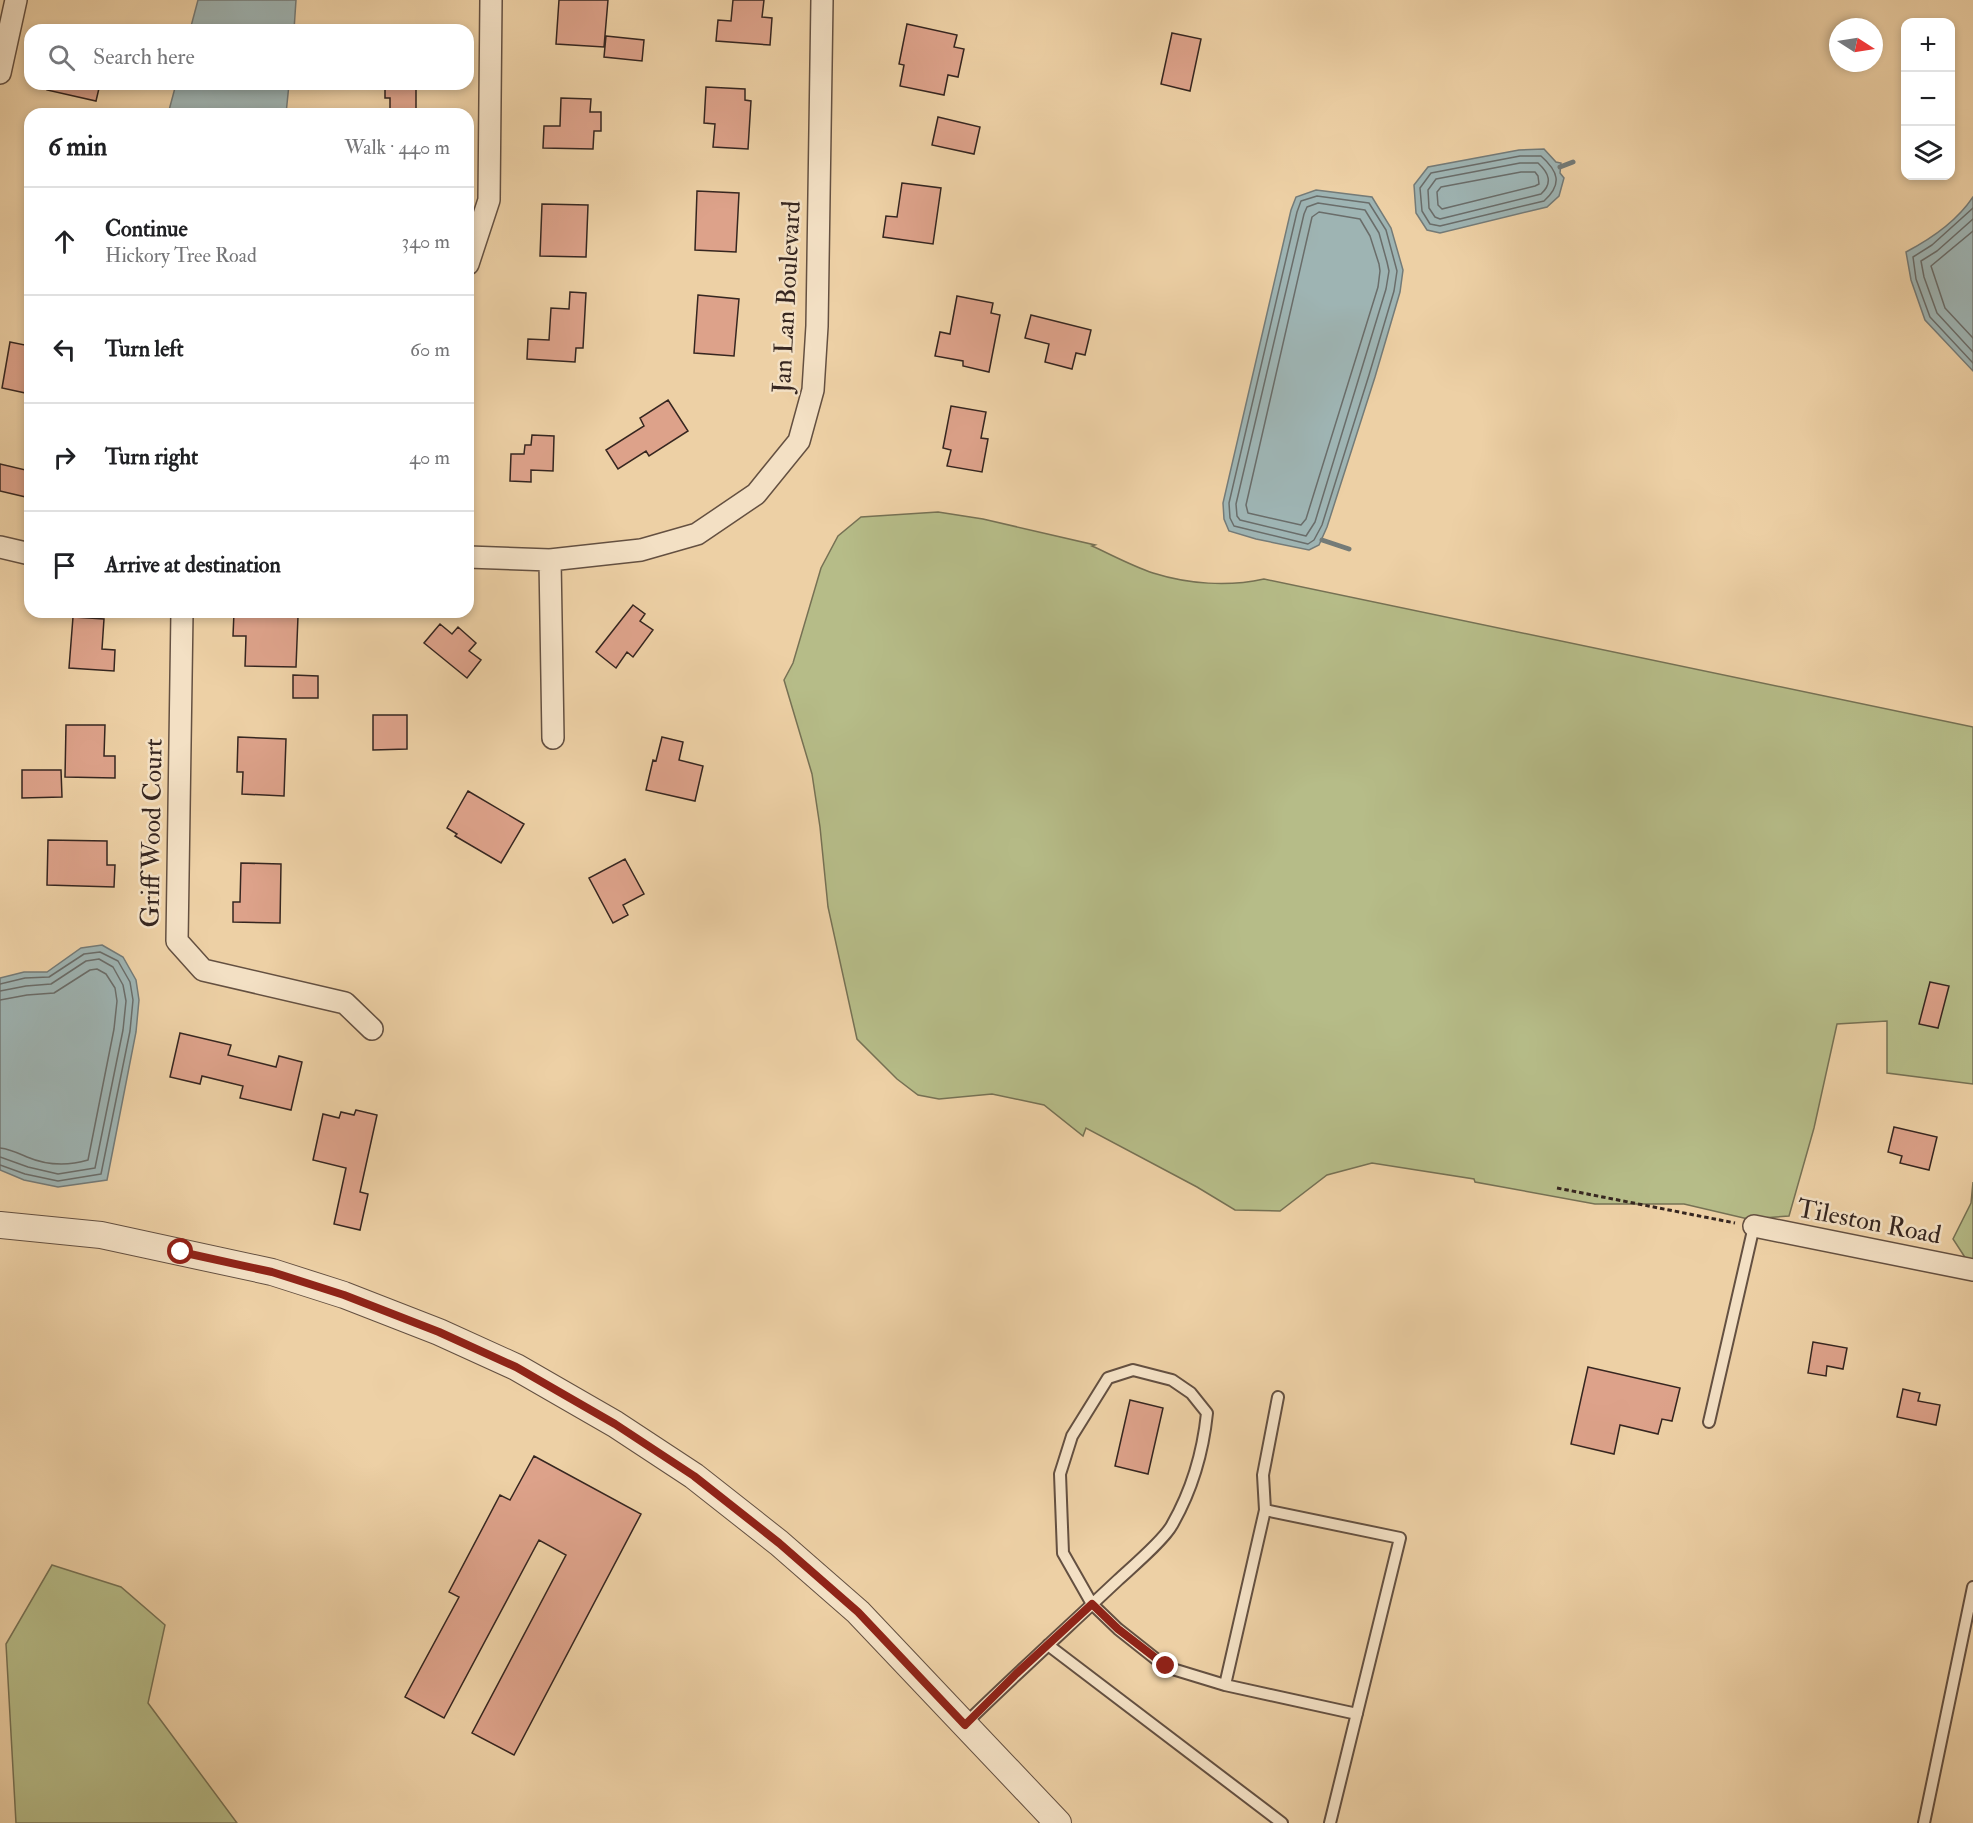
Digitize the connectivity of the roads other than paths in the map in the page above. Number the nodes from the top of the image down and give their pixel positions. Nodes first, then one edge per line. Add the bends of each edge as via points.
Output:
1 (16, 0) edge
2 (492, 0) edge
3 (822, 0) edge
4 (0, 73) edge
5 (474, 246) edge
6 (0, 547) edge
7 (24, 554) edge
8 (474, 557) edge
9 (550, 560) junction
10 (182, 618) edge
11 (553, 738) dead end
12 (372, 1029) dead end
13 (0, 1225) edge
14 (1754, 1226) joint
15 (1973, 1270) edge
16 (1278, 1397) dead end
17 (1709, 1422) dead end
18 (1265, 1510) junction
19 (1973, 1587) edge
20 (1092, 1604) junction
21 (1048, 1644) junction
22 (1225, 1685) junction
23 (1357, 1714) junction
24 (965, 1725) junction
25 (1058, 1823) edge
26 (1282, 1823) edge
27 (1330, 1823) edge
28 (1924, 1823) edge

1 - 4 street
2 - 5 street via 489,200
3 - 9 street, Jan Lan Boulevard via 817,326 813,390 799,441 756,494 697,534 641,550
6 - 7 street
8 - 9 street, Jan Lan Boulevard
9 - 11 street
10 - 12 street, Griff Wood Court via 177,941 203,970 345,1002
13 - 24 street via 101,1235 272,1272 344,1295 516,1367 615,1424 694,1476 779,1543 858,1612
14 - 15 street, Tileston Road
14 - 17 lane
16 - 18 lane via 1263,1475
18 - 22 lane
18 - 23 lane via 1400,1538
19 - 28 lane
20 - 20 lane via 1172,1527 1191,1485 1204,1444 1207,1413 1191,1393 1172,1380 1133,1370 1108,1378 1072,1436 1060,1474 1063,1552
20 - 21 lane
20 - 22 lane via 1166,1666
21 - 24 lane
21 - 26 lane
22 - 23 lane
23 - 27 lane
24 - 25 street

